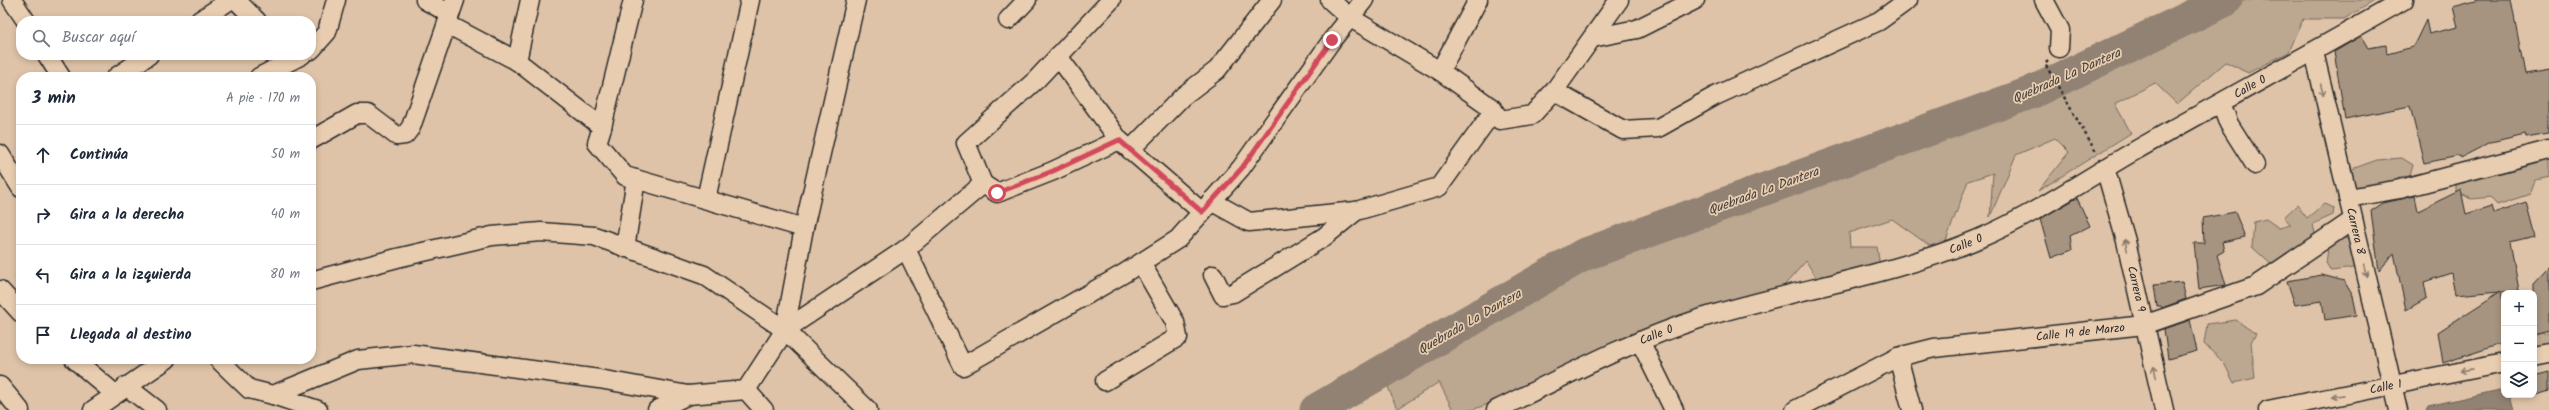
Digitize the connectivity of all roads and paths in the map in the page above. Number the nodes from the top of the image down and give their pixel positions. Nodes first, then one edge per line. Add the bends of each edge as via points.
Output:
1 (12, 0) edge
2 (230, 0) edge
3 (236, 0) edge
4 (336, 0) edge
5 (425, 0) edge
6 (530, 0) edge
7 (633, 0) edge
8 (750, 0) edge
9 (856, 0) edge
10 (1027, 0) edge
11 (1111, 0) edge
12 (1272, 0) edge
13 (1330, 0) edge
14 (1364, 0) edge
15 (1478, 0) edge
16 (1619, 0) edge
17 (1695, 0) edge
18 (1908, 0) edge
19 (2044, 0) edge
20 (2404, 0) edge
21 (451, 13) edge
22 (23, 16) edge
23 (206, 16) edge
24 (253, 16) edge
25 (1349, 17) junction
26 (1008, 20) dead end
27 (1592, 38) junction
28 (316, 41) edge
29 (2060, 48) joint
30 (2314, 52) junction
31 (1058, 56) junction
32 (50, 60) edge
33 (142, 60) edge
34 (291, 60) edge
35 (517, 61) junction
36 (1440, 71) junction
37 (58, 72) edge
38 (124, 72) edge
39 (269, 72) edge
40 (1554, 91) junction
41 (2221, 103) junction
42 (1492, 108) junction
43 (602, 127) junction
44 (316, 137) edge
45 (1124, 145) junction
46 (2549, 150) edge
47 (0, 154) edge
48 (2256, 165) dead end
49 (2105, 168) junction
50 (636, 179) junction
51 (16, 180) edge
52 (983, 184) junction
53 (2348, 198) junction
54 (706, 199) junction
55 (1207, 206) junction
56 (1356, 211) junction
57 (2353, 220) junction
58 (804, 228) junction
59 (625, 248) junction
60 (906, 249) junction
61 (1141, 263) junction
62 (1213, 275) dead end
63 (316, 280) edge
64 (0, 290) edge
65 (16, 308) edge
66 (2144, 325) junction
67 (785, 330) junction
68 (1640, 341) junction
69 (2549, 354) edge
70 (2537, 356) edge
71 (1898, 357) junction
72 (82, 364) edge
73 (160, 364) edge
74 (223, 364) edge
75 (2501, 364) edge
76 (1105, 381) dead end
77 (2392, 385) junction
78 (0, 386) edge
79 (121, 390) junction
80 (746, 390) junction
81 (273, 395) junction
82 (688, 395) junction
83 (20, 410) edge
84 (93, 410) edge
85 (157, 410) edge
86 (318, 410) edge
87 (657, 410) edge
88 (764, 410) edge
89 (868, 410) edge
90 (1496, 410) edge
91 (1674, 410) edge
92 (1795, 410) edge
93 (1912, 410) edge
94 (2164, 410) edge
95 (2268, 410) edge
96 (2398, 410) edge

1 - 22 street
2 - 23 street
3 - 24 street
4 - 28 street via 327,32
5 - 21 street
6 - 35 street
7 - 43 street
8 - 54 street
9 - 58 street
10 - 26 street
11 - 31 street
12 - 45 street via 1217,70
13 - 25 street
14 - 25 street
15 - 36 street
16 - 27 street
17 - 27 street via 1636,29
18 - 40 street via 1879,21 1715,96 1658,128 1623,130
19 - 29 street via 2060,30
20 - 30 street, Calle 0
21 - 35 street
21 - 44 street via 411,127 405,135 398,136 368,114 357,114
25 - 36 street
25 - 55 street via 1242,168
27 - 40 street
29 - 49 path via 2046,64
30 - 41 street, Calle 0
30 -> 53 street, Carrera 8
31 - 45 street
31 - 52 street via 1036,80 966,143
32 - 37 street
33 - 38 street
34 - 39 street
35 - 43 street
36 - 42 street
40 - 42 street via 1532,114 1500,120
41 - 48 street via 2229,124
41 - 49 street, Calle 0
42 - 56 street via 1489,117 1439,187
43 - 50 street via 597,143 626,176
45 - 52 street via 997,193
45 - 55 street
46 - 53 street via 2400,189
47 - 51 street
66 -> 49 street, Carrera 9 via 2126,241
49 - 68 street, Calle 0 via 1986,235 1935,256 1866,277 1767,300 1701,319
50 - 54 street
50 - 59 street
52 - 60 street
53 - 57 street, Carrera 8
54 - 58 street
55 - 56 street via 1249,222
55 - 61 street via 1178,238
56 - 62 street via 1324,237 1233,293 1223,295
57 - 66 street, Calle 19 de Marzo via 2256,286
57 -> 77 street, Carrera 8
58 - 67 street
59 - 63 street via 594,236 541,232 492,236
59 - 67 street via 704,275
60 - 61 street via 964,366
60 - 67 street
61 - 76 street via 1175,322 1178,337
64 - 65 street
66 - 71 street, Calle 19 de Marzo via 1934,348
94 -> 66 street, Carrera 9
67 - 80 street
67 - 89 street
68 - 90 street, Calle 0
68 - 91 street
69 - 70 street
71 - 92 street, Calle 19 de Marzo
71 - 93 street
72 - 79 street
73 - 79 street
74 - 81 street via 249,389
75 -> 77 street, Calle 1
77 -> 95 street, Calle 1
77 - 96 street, Carrera 8
78 - 83 street
79 - 84 street
79 - 85 street
80 - 82 street
80 - 88 street
81 - 82 street via 358,360 413,354 598,379
81 - 86 street
82 - 87 street

